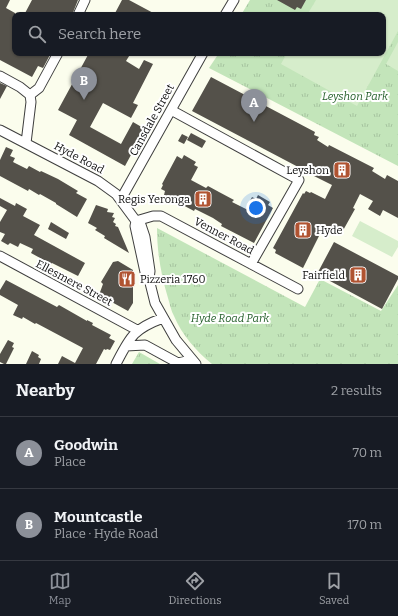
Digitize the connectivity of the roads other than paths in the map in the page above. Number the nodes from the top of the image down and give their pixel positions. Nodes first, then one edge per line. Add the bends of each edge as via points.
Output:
1 (85, 0) edge
2 (234, 0) edge
3 (79, 12) edge
4 (227, 12) edge
5 (56, 56) edge
6 (201, 56) edge
7 (0, 76) edge
8 (30, 95) junction
9 (171, 110) junction
10 (0, 130) edge
11 (26, 143) junction
12 (121, 199) junction
13 (136, 221) junction
14 (0, 256) edge
15 (251, 264) junction
16 (298, 289) dead end
17 (163, 318) junction
18 (137, 330) junction
19 (126, 346) junction
20 (193, 362) edge
21 (116, 364) edge

1 - 3 street
2 - 4 street
5 - 8 street via 39,88
6 - 9 street, Cansdale Street
7 - 8 street
8 - 11 street
9 - 12 street, Cansdale Street
9 - 15 street via 299,180
10 - 11 street, Hyde Road
11 - 12 street, Hyde Road via 98,181
12 - 13 street, Hyde Road
13 - 15 street, Venner Road via 161,216
13 - 17 street, Hyde Road via 141,225 145,237 149,279 155,303
14 - 18 street, Ellesmere Street
15 - 16 street, Venner Road
17 - 18 street
17 - 20 street, Hyde Road
18 - 19 street
19 - 20 street, Hyde Road via 145,345 178,363
19 - 21 street

